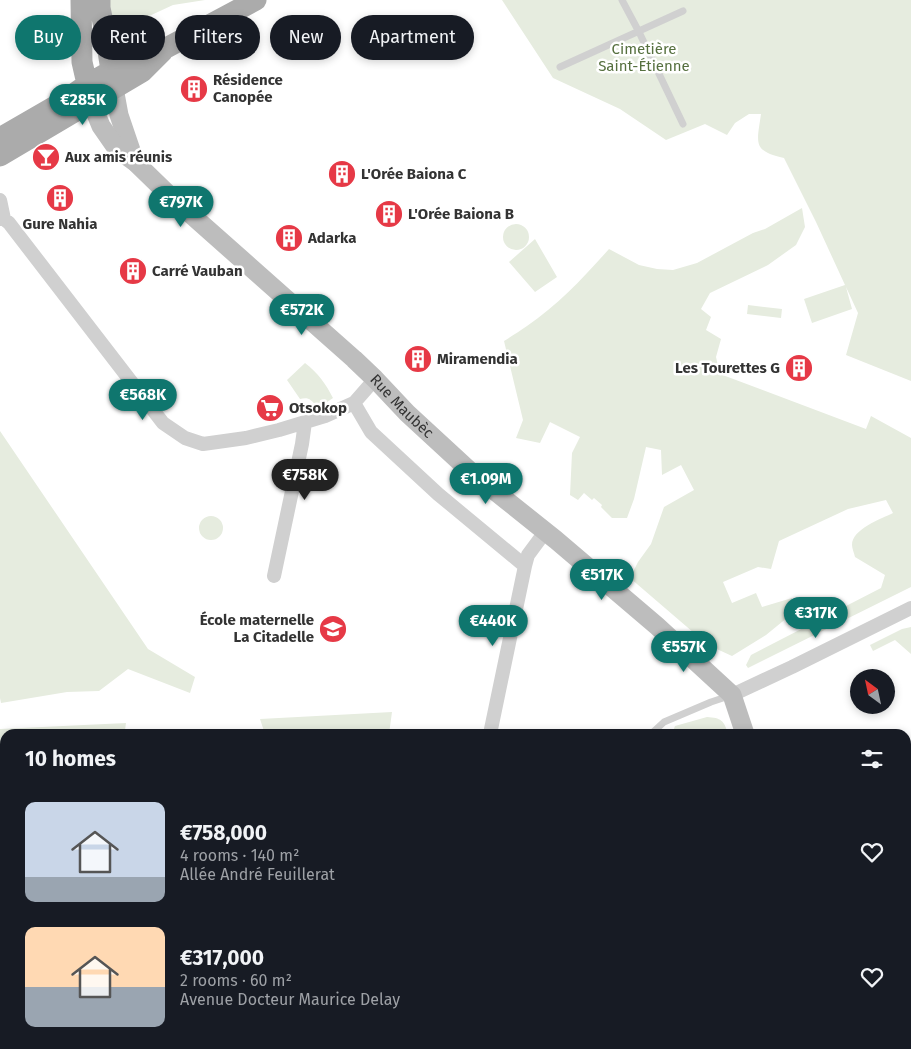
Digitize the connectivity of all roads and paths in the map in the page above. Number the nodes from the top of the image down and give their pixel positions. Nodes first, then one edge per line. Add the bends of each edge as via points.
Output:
1 (82, 0) edge
2 (100, 0) edge
3 (256, 0) edge
4 (622, 0) edge
5 (683, 11) dead end
6 (639, 32) junction
7 (560, 66) dead end
8 (113, 79) junction
9 (89, 93) junction
10 (683, 124) dead end
11 (0, 138) edge
12 (0, 157) edge
13 (135, 162) junction
14 (0, 200) edge
15 (2, 219) edge
16 (375, 379) junction
17 (354, 403) junction
18 (305, 422) junction
19 (545, 532) junction
20 (525, 566) junction
21 (274, 576) dead end
22 (911, 608) edge
23 (732, 695) junction
24 (491, 729) edge
25 (657, 729) edge
26 (743, 729) edge

1 - 9 main road via 82,62
2 - 8 main road
3 - 8 main road via 168,47 142,72
4 - 6 lane
5 - 6 lane
6 - 7 lane
6 - 10 lane
8 - 9 main road
8 - 13 main road, Rue Maubèc via 119,115
9 - 11 main road via 62,102
9 - 12 main road
9 - 13 main road, Rue Maubèc via 101,126 117,149
13 - 16 main road, Rue Maubèc
14 - 15 street
15 - 18 street via 15,230 152,409 163,422 185,438 202,444 225,442
16 - 17 street
16 - 19 main road, Rue Maubèc via 407,414 471,472
17 - 18 street
17 - 20 street via 371,432
18 - 21 street
19 - 20 street
19 - 23 main road, Rue Maubèc via 657,626
20 - 24 street
22 - 23 street
23 - 25 lane via 664,722
23 - 26 main road, Rue Maubèc

